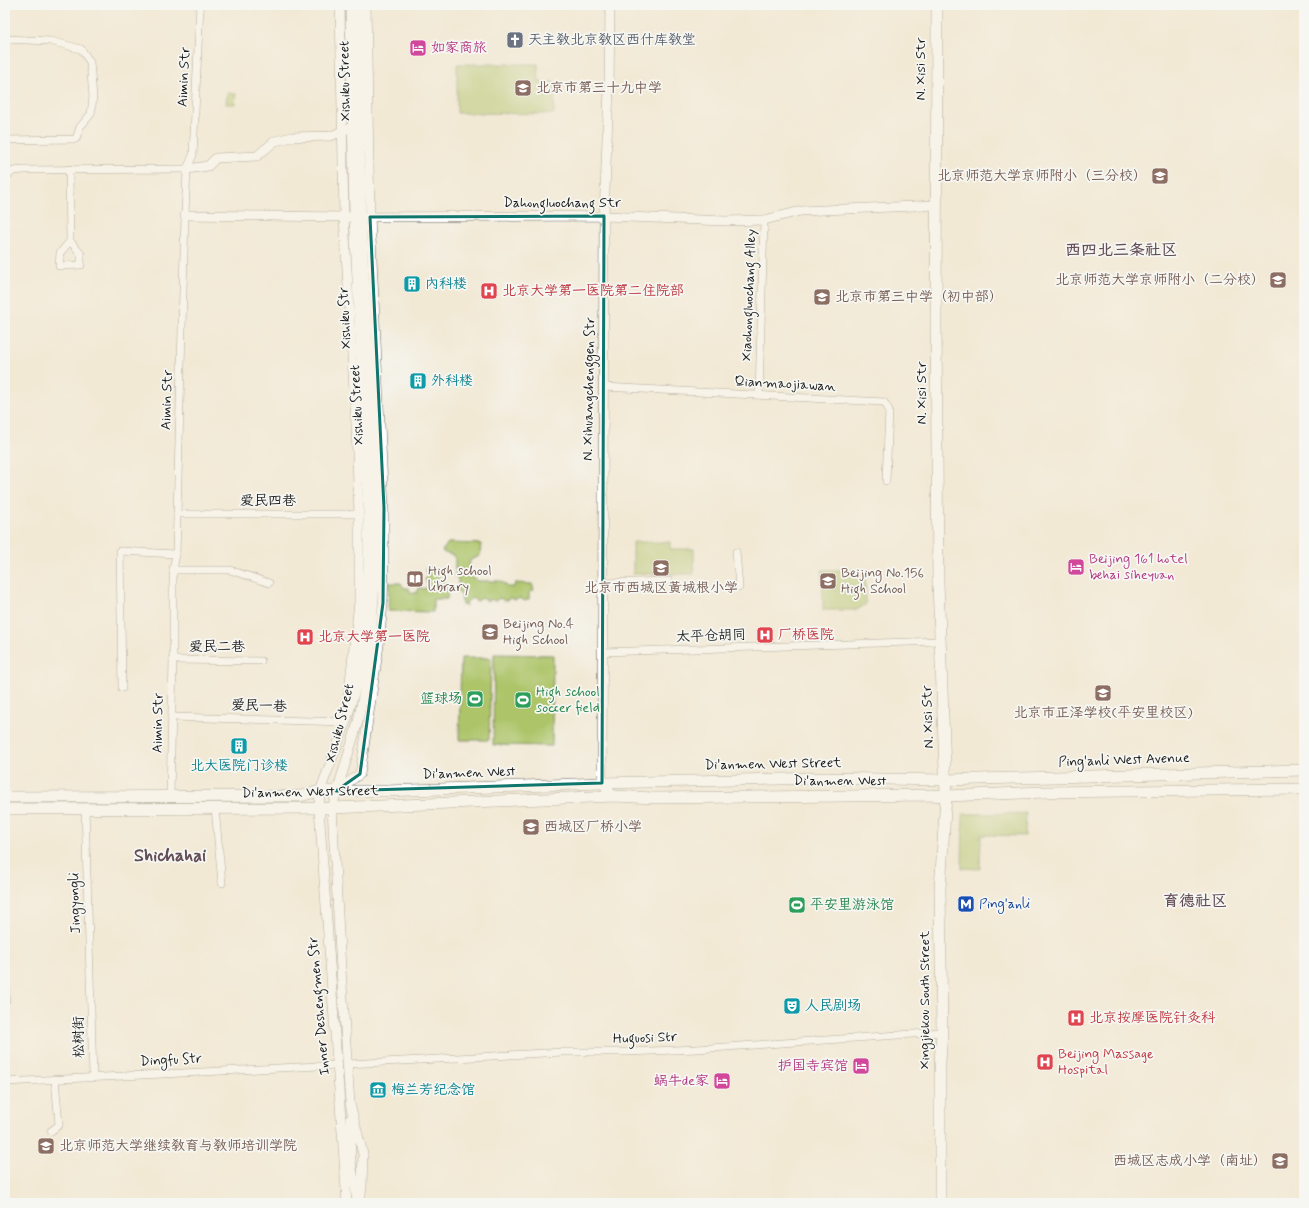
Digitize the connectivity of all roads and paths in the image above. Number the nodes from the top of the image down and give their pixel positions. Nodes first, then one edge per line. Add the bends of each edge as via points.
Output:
1 (200, 5) edge
2 (340, 5) edge
3 (350, 5) edge
4 (358, 5) edge
5 (366, 5) edge
6 (610, 5) edge
7 (936, 5) edge
8 (5, 39) edge
9 (352, 127) junction
10 (342, 131) junction
11 (5, 140) edge
12 (68, 169) junction
13 (187, 169) junction
14 (5, 178) edge
15 (937, 205) junction
16 (185, 215) junction
17 (604, 216) junction
18 (344, 217) junction
19 (362, 217) junction
20 (764, 220) junction
21 (70, 241) dead end
22 (604, 387) junction
23 (759, 395) junction
24 (886, 481) dead end
25 (177, 514) junction
26 (359, 514) junction
27 (736, 552) dead end
28 (176, 554) junction
29 (173, 570) junction
30 (669, 581) dead end
31 (269, 583) dead end
32 (603, 583) junction
33 (739, 587) dead end
34 (940, 641) junction
35 (603, 652) junction
36 (173, 660) junction
37 (261, 660) dead end
38 (122, 688) dead end
39 (172, 717) junction
40 (346, 722) junction
41 (1304, 770) edge
42 (945, 780) junction
43 (602, 783) junction
44 (1304, 789) edge
45 (320, 791) junction
46 (336, 791) junction
47 (170, 796) junction
48 (614, 796) junction
49 (946, 796) junction
50 (5, 797) edge
51 (85, 808) junction
52 (215, 808) junction
53 (319, 808) junction
54 (332, 808) junction
55 (5, 809) edge
56 (222, 883) dead end
57 (5, 974) edge
58 (92, 997) joint
59 (6, 1000) dead end
60 (942, 1032) junction
61 (335, 1036) junction
62 (346, 1036) junction
63 (348, 1064) junction
64 (338, 1065) junction
65 (93, 1076) junction
66 (55, 1079) junction
67 (5, 1082) edge
68 (345, 1104) junction
69 (51, 1131) dead end
70 (347, 1203) edge
71 (359, 1203) edge
72 (940, 1203) edge

1 - 13 street, Aimin Str via 193,155
2 - 10 street, Xishiku Street
3 - 9 street, Xishiku Str
4 - 19 street, Xishiku Street
5 - 19 street, Xishiku Street
6 - 17 street, N. Xihuangchenggen Str
7 - 15 main road, N. Xisi Str
8 - 11 street via 50,41 81,49 90,62 93,97 91,114 80,127 76,139
9 - 10 street
9 - 19 street, Xishiku Str
10 - 13 street via 331,136 292,137 275,142 257,156 216,158 208,166
10 - 18 street, Xishiku Street
12 - 13 street
12 - 14 street via 24,170 13,172
12 - 21 street
13 - 16 street, Aimin Str
15 - 20 street, Dahongluochang Str via 801,211
15 - 34 main road, N. Xisi Str
16 - 18 street, Dahongluochang Str
16 - 25 street, Aimin Str
17 - 19 street, Dahongluochang Str
17 - 20 street, Dahongluochang Str
17 - 22 street, N. Xihuangchenggen Str
18 - 19 street, Dahongluochang Str
18 - 26 street, Xishiku Street
19 - 40 street, Xishiku Str via 368,569 358,679
19 - 46 street, Xishiku Street via 376,508 376,569 366,679 358,722
19 - 46 street, Xishiku Street via 384,508 383,603 360,774
20 - 23 street, Xiaohongluochang Alley
22 - 23 street, Qianmaojiawan
22 - 32 street, N. Xihuangchenggen Str
23 - 24 street, Qianmaojiawan via 884,402 889,410
25 - 26 street, 爱民四巷
25 - 28 street, Aimin Str
26 - 40 street, Xishiku Street via 359,602
27 - 33 street
28 - 29 street, Aimin Str
28 - 38 street via 120,551
29 - 31 street via 230,570
29 - 36 street, Aimin Str
30 - 32 street
32 - 35 street, N. Xihuangchenggen Str
34 - 35 street, 太平仓胡同
34 - 42 main road, N. Xisi Str
35 - 43 street, N. Xihuangchenggen Str
36 - 37 street, 爱民二巷
36 - 39 street, Aimin Str
39 - 40 street, 爱民一巷
39 - 47 street, Aimin Str
40 - 45 street, Xishiku Str
41 - 42 main road, Ping'anli West Avenue
42 - 43 main road, Di'anmen West Street via 823,778
42 - 49 main road, N. Xisi Str
43 - 46 main road, Di'anmen West
43 - 48 street
44 - 49 main road via 1045,792
45 - 46 main road, Di'anmen West Street
45 - 47 main road, Di'anmen West Street via 300,796
45 - 53 street, Inner Deshengmen Str
46 - 54 street
47 - 50 main road, Di'anmen West Street
48 - 49 main road, Di'anmen West
48 - 54 main road, Di'anmen West Street
49 - 60 main road, Xingjiekou South Street via 940,888
51 - 52 main road, Di'anmen West Street
51 - 55 main road, Di'anmen West Street
51 - 58 street, Jingyongli
52 - 53 main road, Di'anmen West Street
52 - 56 street
53 - 54 main road, Di'anmen West Street
53 - 61 street, Inner Deshengmen Str
54 - 62 street
57 - 59 street
58 - 65 street, 松树街
60 - 63 street, Huguosi Str via 712,1048 563,1052
60 - 72 main road, Xingjiekou South Street
61 - 62 street
61 - 64 street, Inner Deshengmen Str
62 - 63 street
63 - 64 street
63 - 68 street
64 - 65 street, Dingfu Str
64 - 68 street, Inner Deshengmen Str
65 - 66 street, Dingfu Str
66 - 67 street, Dingfu Str
66 - 69 street via 59,1125
68 - 70 street, Inner Deshengmen Str
68 - 71 street via 363,1154

